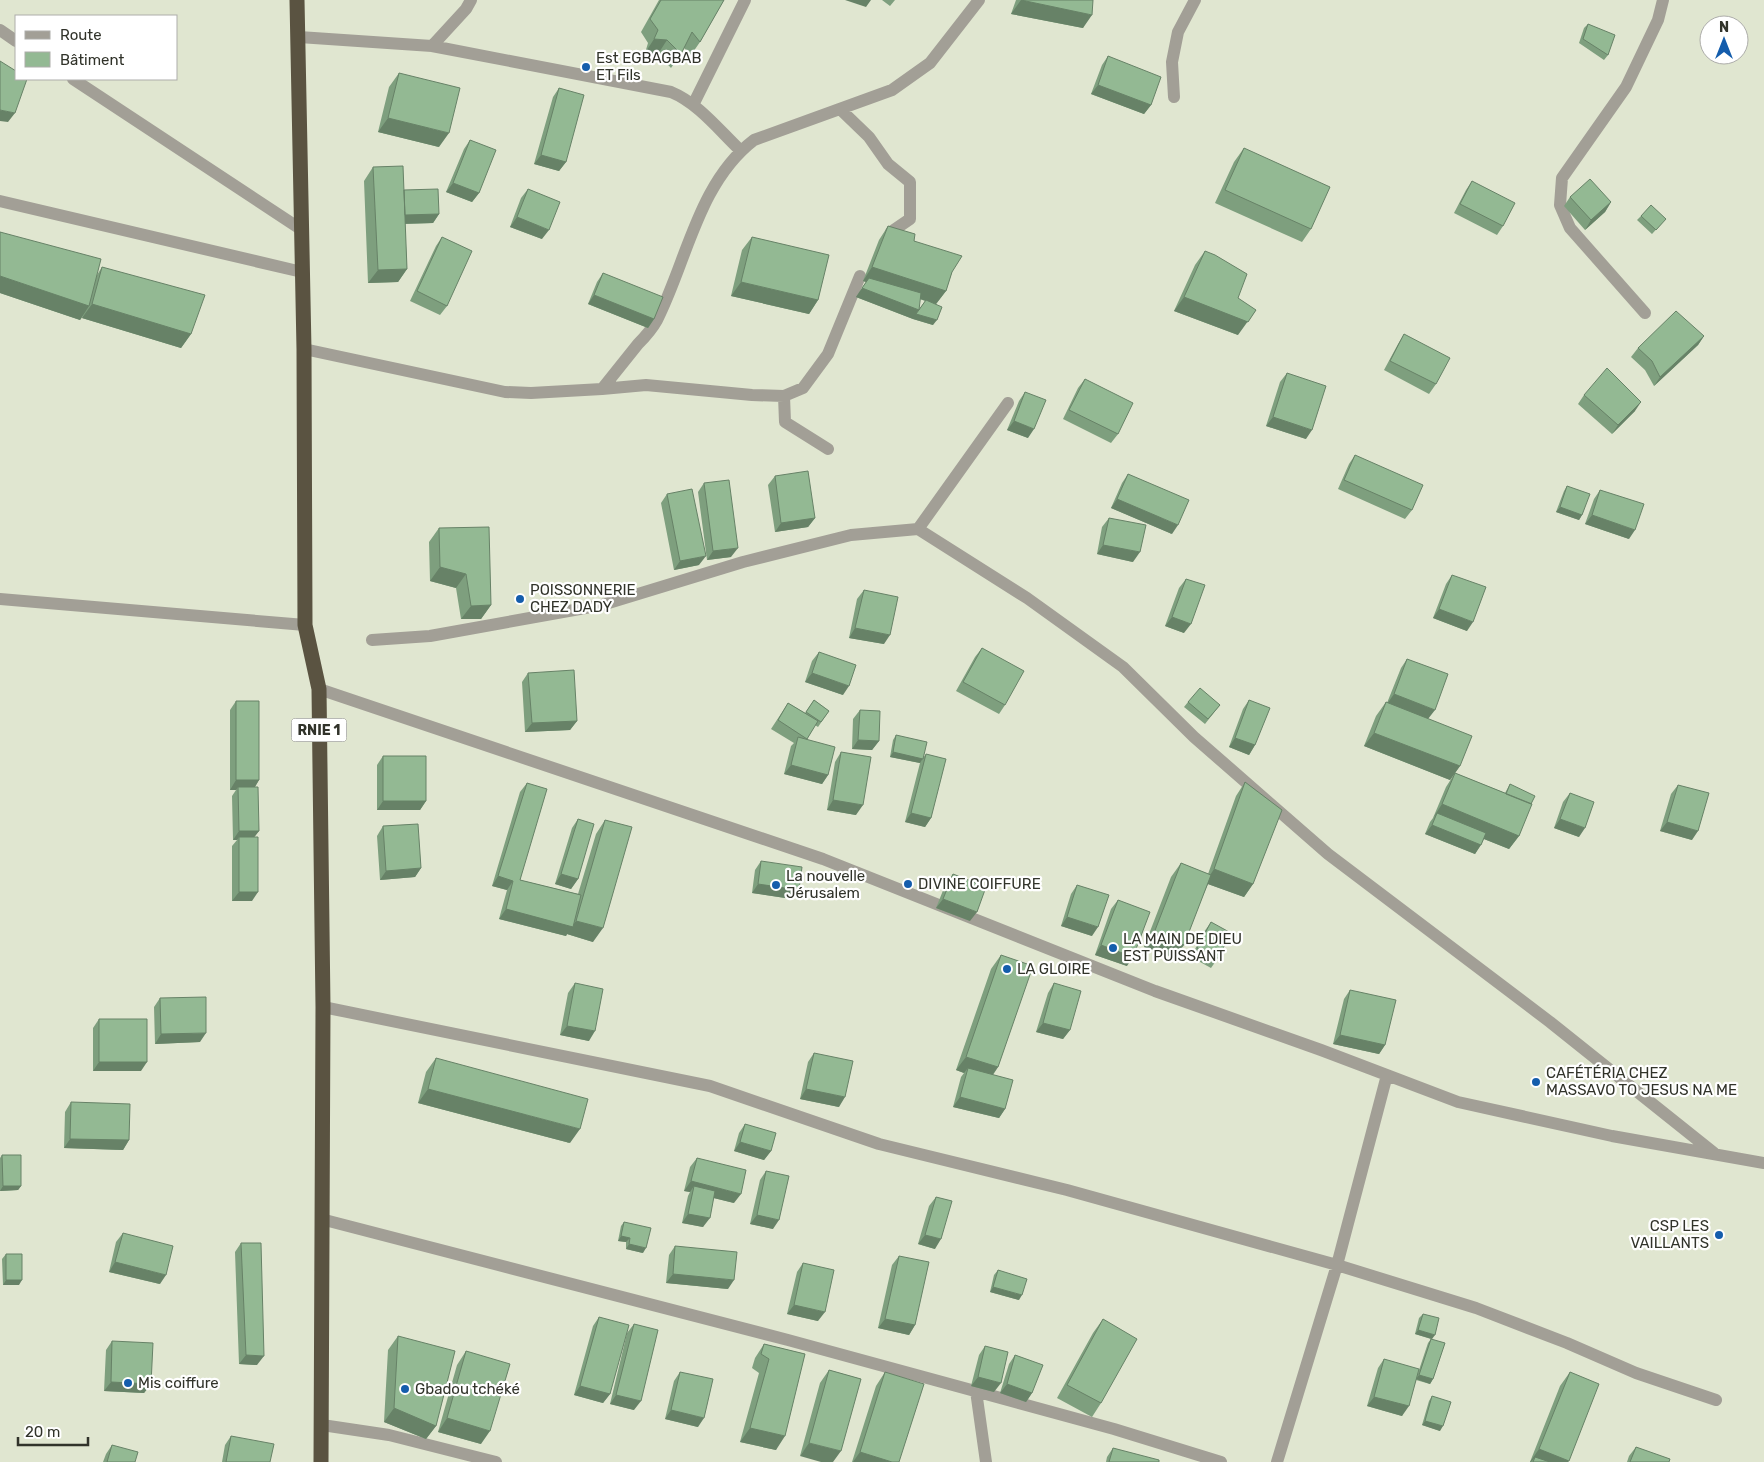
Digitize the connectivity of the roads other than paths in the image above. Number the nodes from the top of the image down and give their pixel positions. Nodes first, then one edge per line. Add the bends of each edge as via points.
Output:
1 (297, 0) edge
2 (471, 0) edge
3 (745, 0) edge
4 (979, 0) edge
5 (1195, 0) edge
6 (1664, 0) edge
7 (0, 30) edge
8 (299, 37) junction
9 (15, 40) edge
10 (432, 46) junction
11 (75, 80) edge
12 (1174, 97) dead end
13 (693, 104) junction
14 (840, 110) junction
15 (740, 150) junction
16 (0, 202) edge
17 (302, 230) junction
18 (891, 232) edge
19 (302, 272) junction
20 (860, 276) dead end
21 (1645, 312) dead end
22 (304, 349) junction
23 (602, 389) junction
24 (784, 396) junction
25 (1008, 403) dead end
26 (828, 449) dead end
27 (918, 529) junction
28 (0, 599) edge
29 (305, 625) junction
30 (372, 640) dead end
31 (319, 689) junction
32 (323, 1007) junction
33 (1387, 1075) junction
34 (1714, 1153) junction
35 (1764, 1163) edge
36 (321, 1219) junction
37 (1337, 1265) junction
38 (976, 1391) junction
39 (1716, 1400) dead end
40 (322, 1425) junction
41 (321, 1462) edge
42 (496, 1462) edge
43 (986, 1462) edge
44 (1221, 1462) edge
45 (1277, 1462) edge

1 - 8 highway, RNIE 1
2 - 10 street
3 - 13 street
4 - 14 street via 930,63 892,90
5 - 12 street via 1178,32 1172,62
6 - 21 street via 1658,20 1626,87 1562,178 1560,206 1570,228
7 - 9 street
8 - 10 street
8 - 17 highway, RNIE 1
10 - 13 street via 670,92
11 - 17 street
13 - 15 street
14 - 15 street via 754,140
14 - 18 street via 869,137 888,164 910,182 910,219
15 - 23 street via 696,220 656,323
16 - 19 street
17 - 19 highway, RNIE 1
19 - 22 highway, RNIE 1
20 - 24 street via 828,354 803,388
22 - 23 street via 505,392
22 - 29 highway, RNIE 1
23 - 24 street via 646,385
24 - 26 street via 785,422
25 - 27 street
27 - 30 street via 851,535 743,562 602,605 430,636
27 - 34 street via 1027,598 1123,667 1194,737 1328,854 1550,1022
28 - 29 street
29 - 31 highway, RNIE 1
31 - 32 highway, RNIE 1
31 - 33 street via 823,859 1154,991
32 - 36 highway, RNIE 1
32 - 37 street via 710,1086 879,1144 1067,1190
33 - 34 street via 1458,1102 1612,1136
33 - 37 street
34 - 35 street
36 - 38 street
36 - 40 highway, RNIE 1
37 - 39 street via 1476,1308 1636,1373
37 - 45 street
38 - 43 street
38 - 44 street
40 - 41 highway, RNIE 1
40 - 42 street via 389,1435

